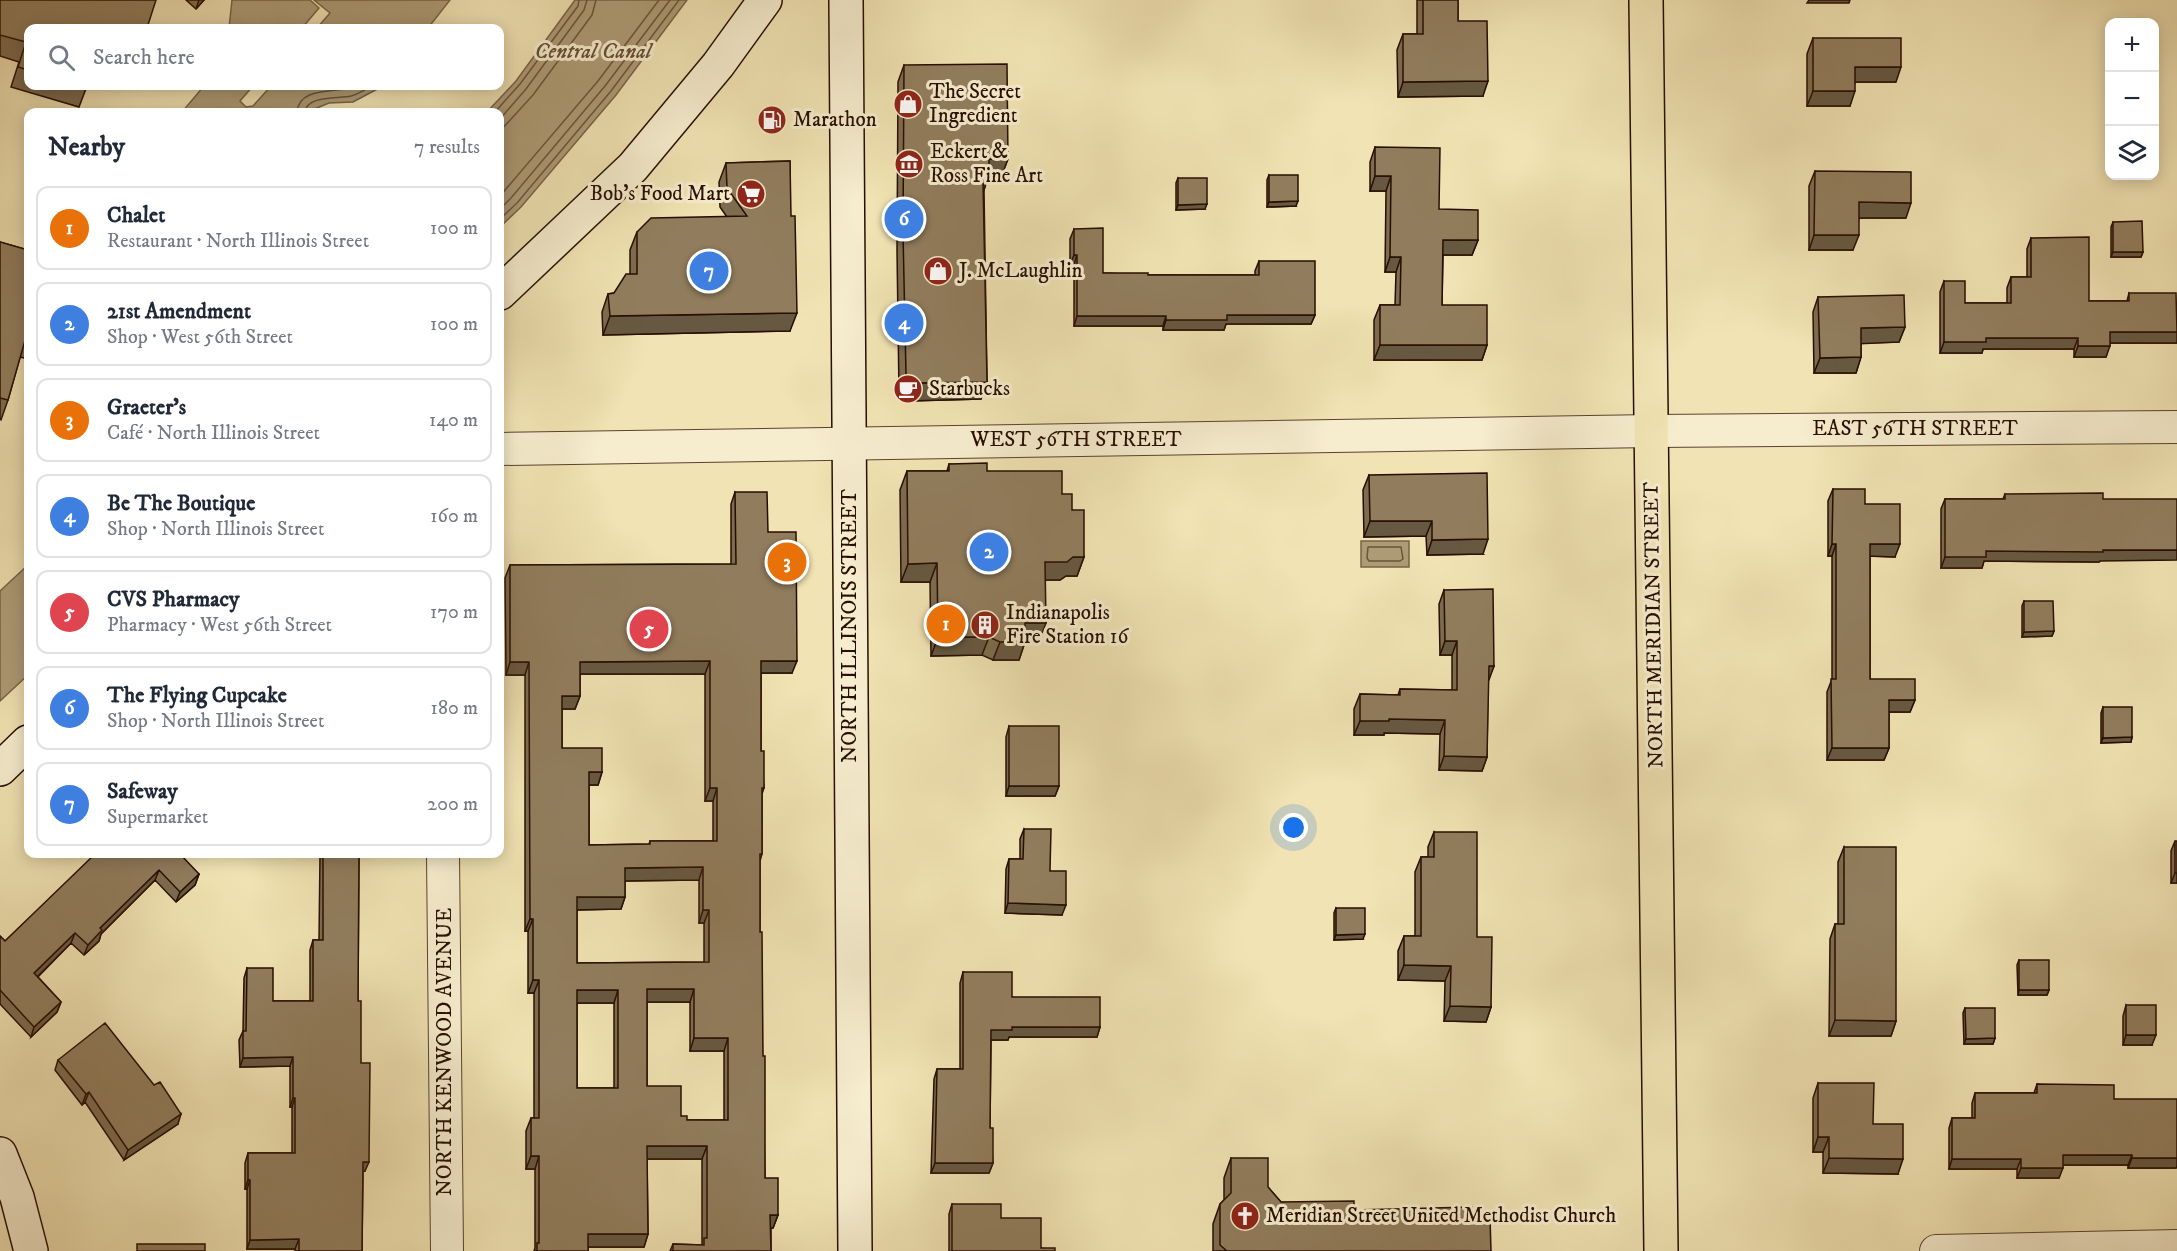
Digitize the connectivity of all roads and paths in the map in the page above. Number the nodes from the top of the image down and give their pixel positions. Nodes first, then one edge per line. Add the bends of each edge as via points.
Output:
1 (765, 0) edge
2 (846, 0) edge
3 (1646, 0) edge
4 (504, 289) edge
5 (2177, 427) edge
6 (1653, 431) junction
7 (848, 442) junction
8 (504, 449) edge
9 (24, 746) edge
10 (0, 769) edge
11 (443, 858) edge
12 (0, 1154) edge
13 (2177, 1246) edge
14 (31, 1251) edge
15 (447, 1251) edge
16 (855, 1251) edge
17 (1661, 1251) edge
18 (1936, 1251) edge

1 - 4 street via 718,65 633,167
2 - 7 street, NORTH ILLINOIS STREET
3 - 6 main road, NORTH MERIDIAN STREET
5 - 6 street, EAST 56TH STREET
6 - 7 street, WEST 56TH STREET
6 - 17 main road, NORTH MERIDIAN STREET
7 - 8 street, WEST 56TH STREET
7 - 16 street, NORTH ILLINOIS STREET
9 - 10 street
11 - 15 street, NORTH KENWOOD AVENUE
12 - 14 street via 17,1197
13 - 18 street

